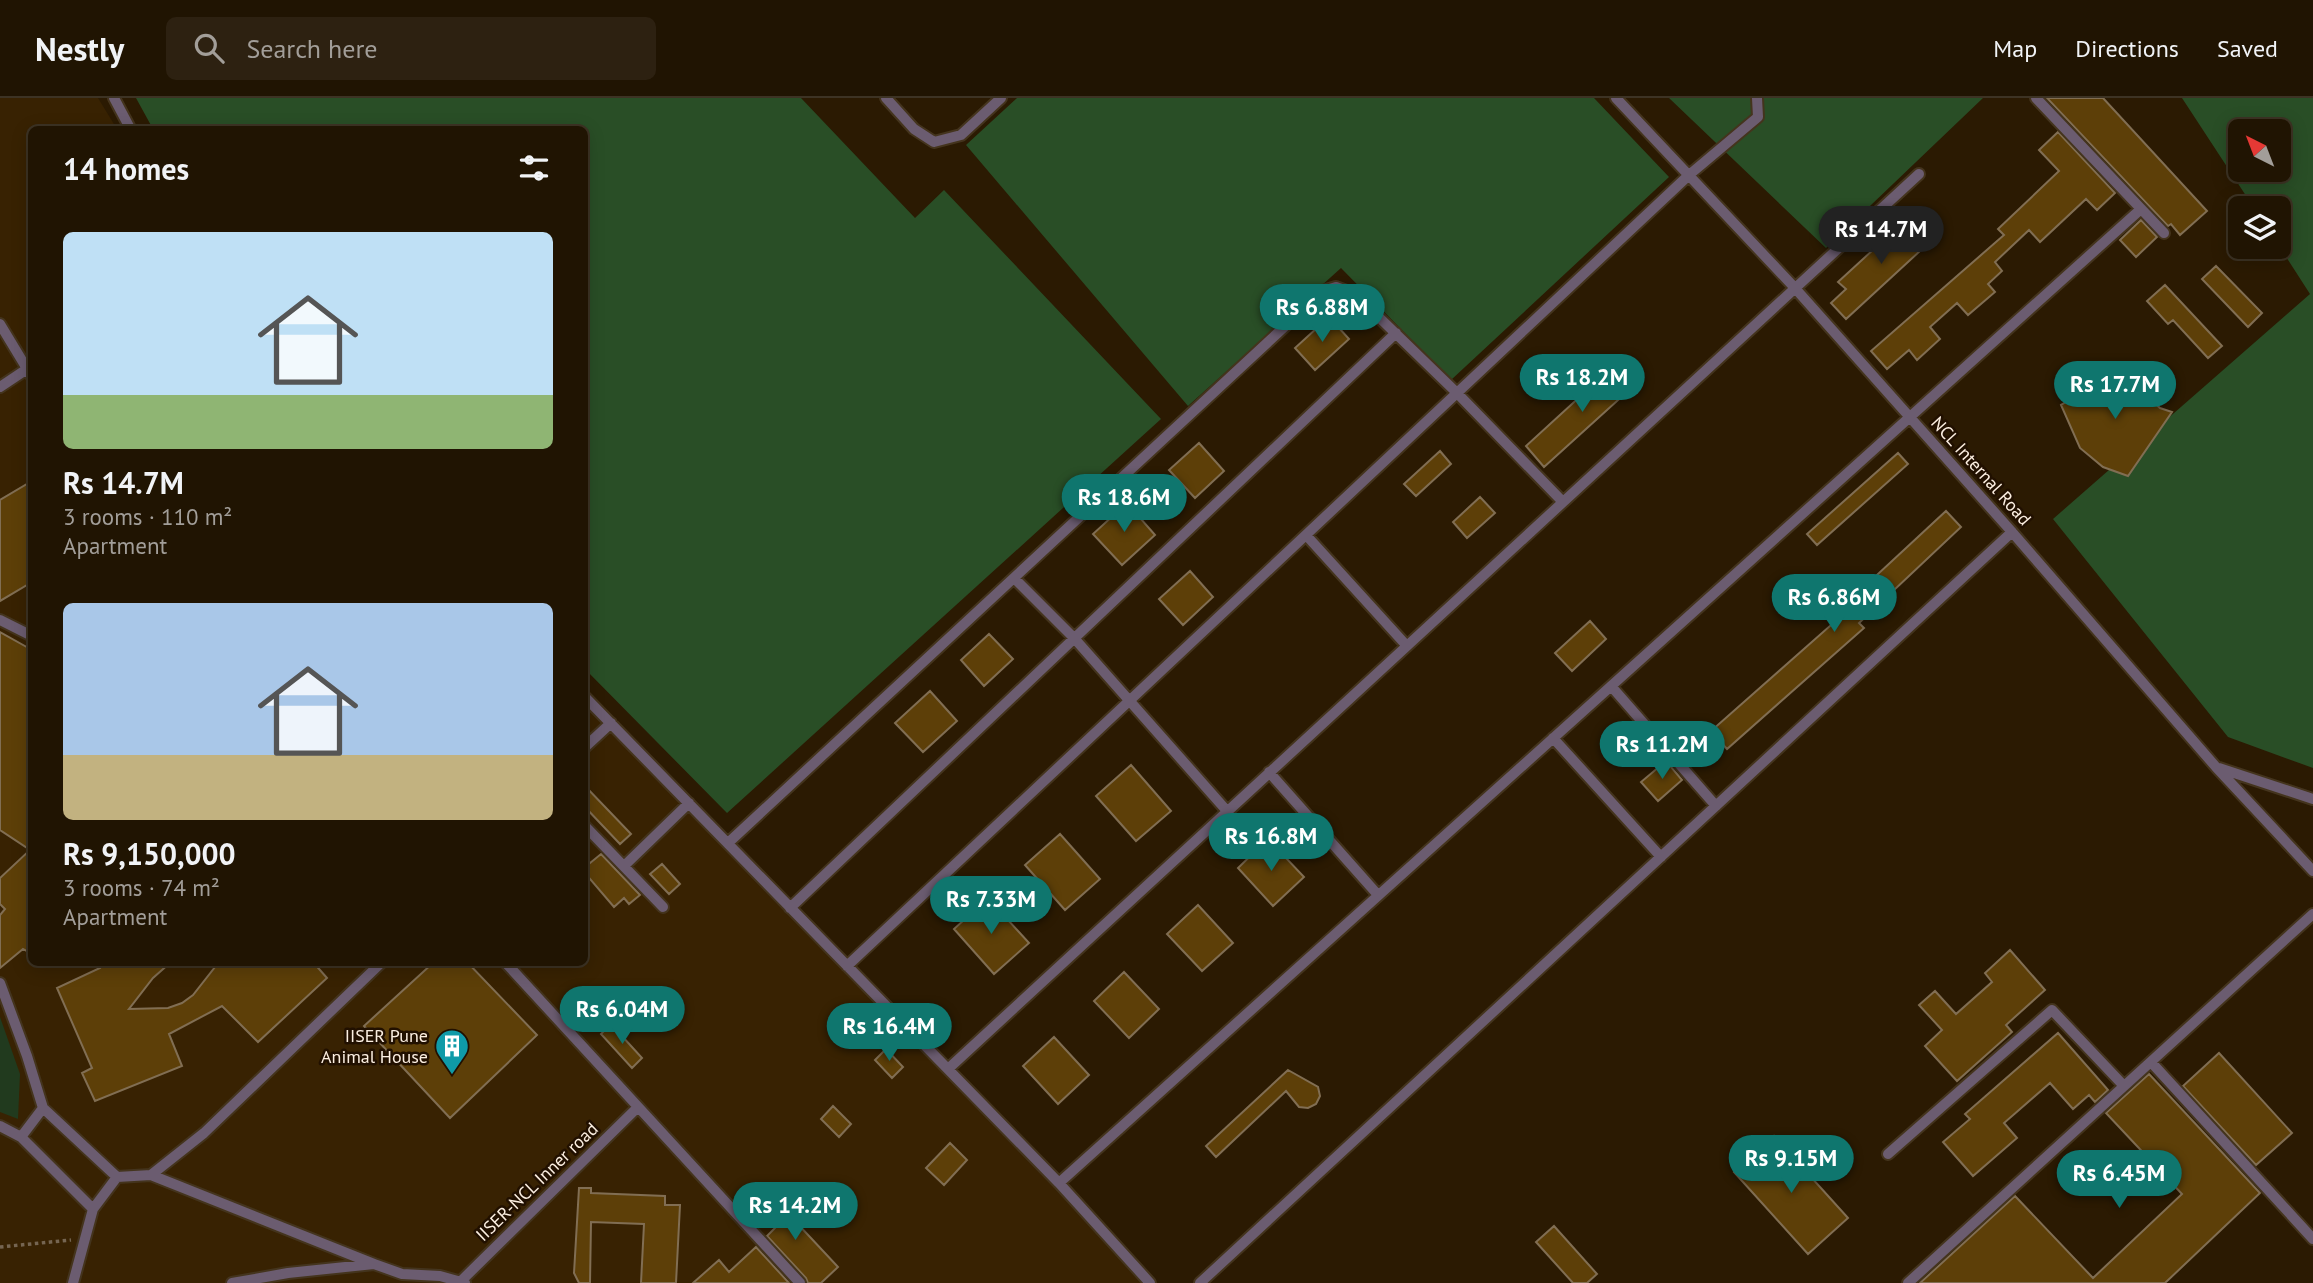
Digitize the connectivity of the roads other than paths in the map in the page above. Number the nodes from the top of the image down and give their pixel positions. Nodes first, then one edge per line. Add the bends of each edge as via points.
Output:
1 (114, 98) edge
2 (886, 98) edge
3 (1001, 98) edge
4 (1616, 98) edge
5 (1757, 98) edge
6 (2036, 98) edge
7 (129, 126) edge
8 (1919, 174) dead end
9 (1689, 175) junction
10 (2141, 209) junction
11 (2164, 233) dead end
12 (1794, 287) junction
13 (0, 324) edge
14 (1395, 333) junction
15 (28, 371) edge
16 (28, 373) edge
17 (0, 387) edge
18 (1457, 393) junction
19 (1910, 417) junction
20 (1562, 502) junction
21 (2012, 532) junction
22 (1306, 535) junction
23 (1014, 578) junction
24 (0, 620) edge
25 (28, 634) edge
26 (1074, 638) junction
27 (1406, 645) junction
28 (1611, 686) junction
29 (588, 700) edge
30 (1130, 700) junction
31 (611, 723) junction
32 (1552, 738) junction
33 (588, 744) edge
34 (2216, 767) junction
35 (1269, 772) junction
36 (2313, 799) edge
37 (689, 803) junction
38 (1716, 806) junction
39 (1227, 811) junction
40 (588, 829) edge
41 (728, 843) junction
42 (1661, 857) junction
43 (624, 866) junction
44 (2313, 871) edge
45 (1378, 895) junction
46 (663, 907) dead end
47 (790, 908) junction
48 (2313, 914) edge
49 (378, 966) edge
50 (509, 966) edge
51 (847, 966) junction
52 (0, 983) edge
53 (2151, 1062) junction
54 (948, 1069) junction
55 (2124, 1086) junction
56 (43, 1108) junction
57 (637, 1108) junction
58 (0, 1126) edge
59 (21, 1137) junction
60 (1888, 1154) dead end
61 (151, 1175) junction
62 (117, 1177) junction
63 (1059, 1183) junction
64 (93, 1209) junction
65 (2313, 1239) edge
66 (374, 1264) junction
67 (463, 1282) edge
68 (73, 1283) edge
69 (232, 1283) edge
70 (800, 1283) edge
71 (1150, 1283) edge
72 (1200, 1283) edge
73 (1908, 1283) edge

1 - 7 lane
2 - 3 lane via 914,129 934,142 961,135
4 - 9 lane, NCL Internal Road
5 - 9 lane via 1758,117
6 - 10 lane
8 - 12 lane
9 - 12 lane, NCL Internal Road
9 - 18 lane
10 - 11 lane
10 - 19 lane
12 - 19 lane, NCL Internal Road
12 - 20 lane
13 - 15 lane
14 - 18 lane
14 - 23 lane via 1355,294 1336,287 1323,292
14 - 26 lane
16 - 17 lane
18 - 20 lane
18 - 22 lane
19 - 21 lane, NCL Internal Road
19 - 28 lane
20 - 27 lane
21 - 34 lane, NCL Internal Road
21 - 38 lane
22 - 27 lane
22 - 30 lane
23 - 26 lane
23 - 41 lane
24 - 25 lane
26 - 30 lane
26 - 47 lane
27 - 35 lane
28 - 32 lane
28 - 38 lane
29 - 31 lane
30 - 39 lane
30 - 51 lane
31 - 33 lane
31 - 37 lane
32 - 42 lane
32 - 45 lane
34 - 36 lane
34 - 44 lane, NCL Internal Road
35 - 39 lane
35 - 45 lane
37 - 41 lane
37 - 43 lane
38 - 42 lane
39 - 54 lane
40 - 43 lane
41 - 47 lane
42 - 72 lane
43 - 46 lane
45 - 63 lane
47 - 51 lane
48 - 53 lane
49 - 61 lane via 204,1133
50 - 57 lane
51 - 54 lane
52 - 56 lane
53 - 55 lane
53 - 65 lane
54 - 63 lane
55 - 60 lane via 2052,1010
55 - 73 lane
56 - 59 lane
56 - 62 lane
57 - 67 lane, IISER-NCL Inner road
57 - 70 lane
58 - 59 lane
59 - 64 lane
61 - 62 lane
61 - 66 lane
62 - 64 lane
63 - 71 lane
64 - 68 lane
66 - 67 lane via 402,1274
66 - 69 lane

